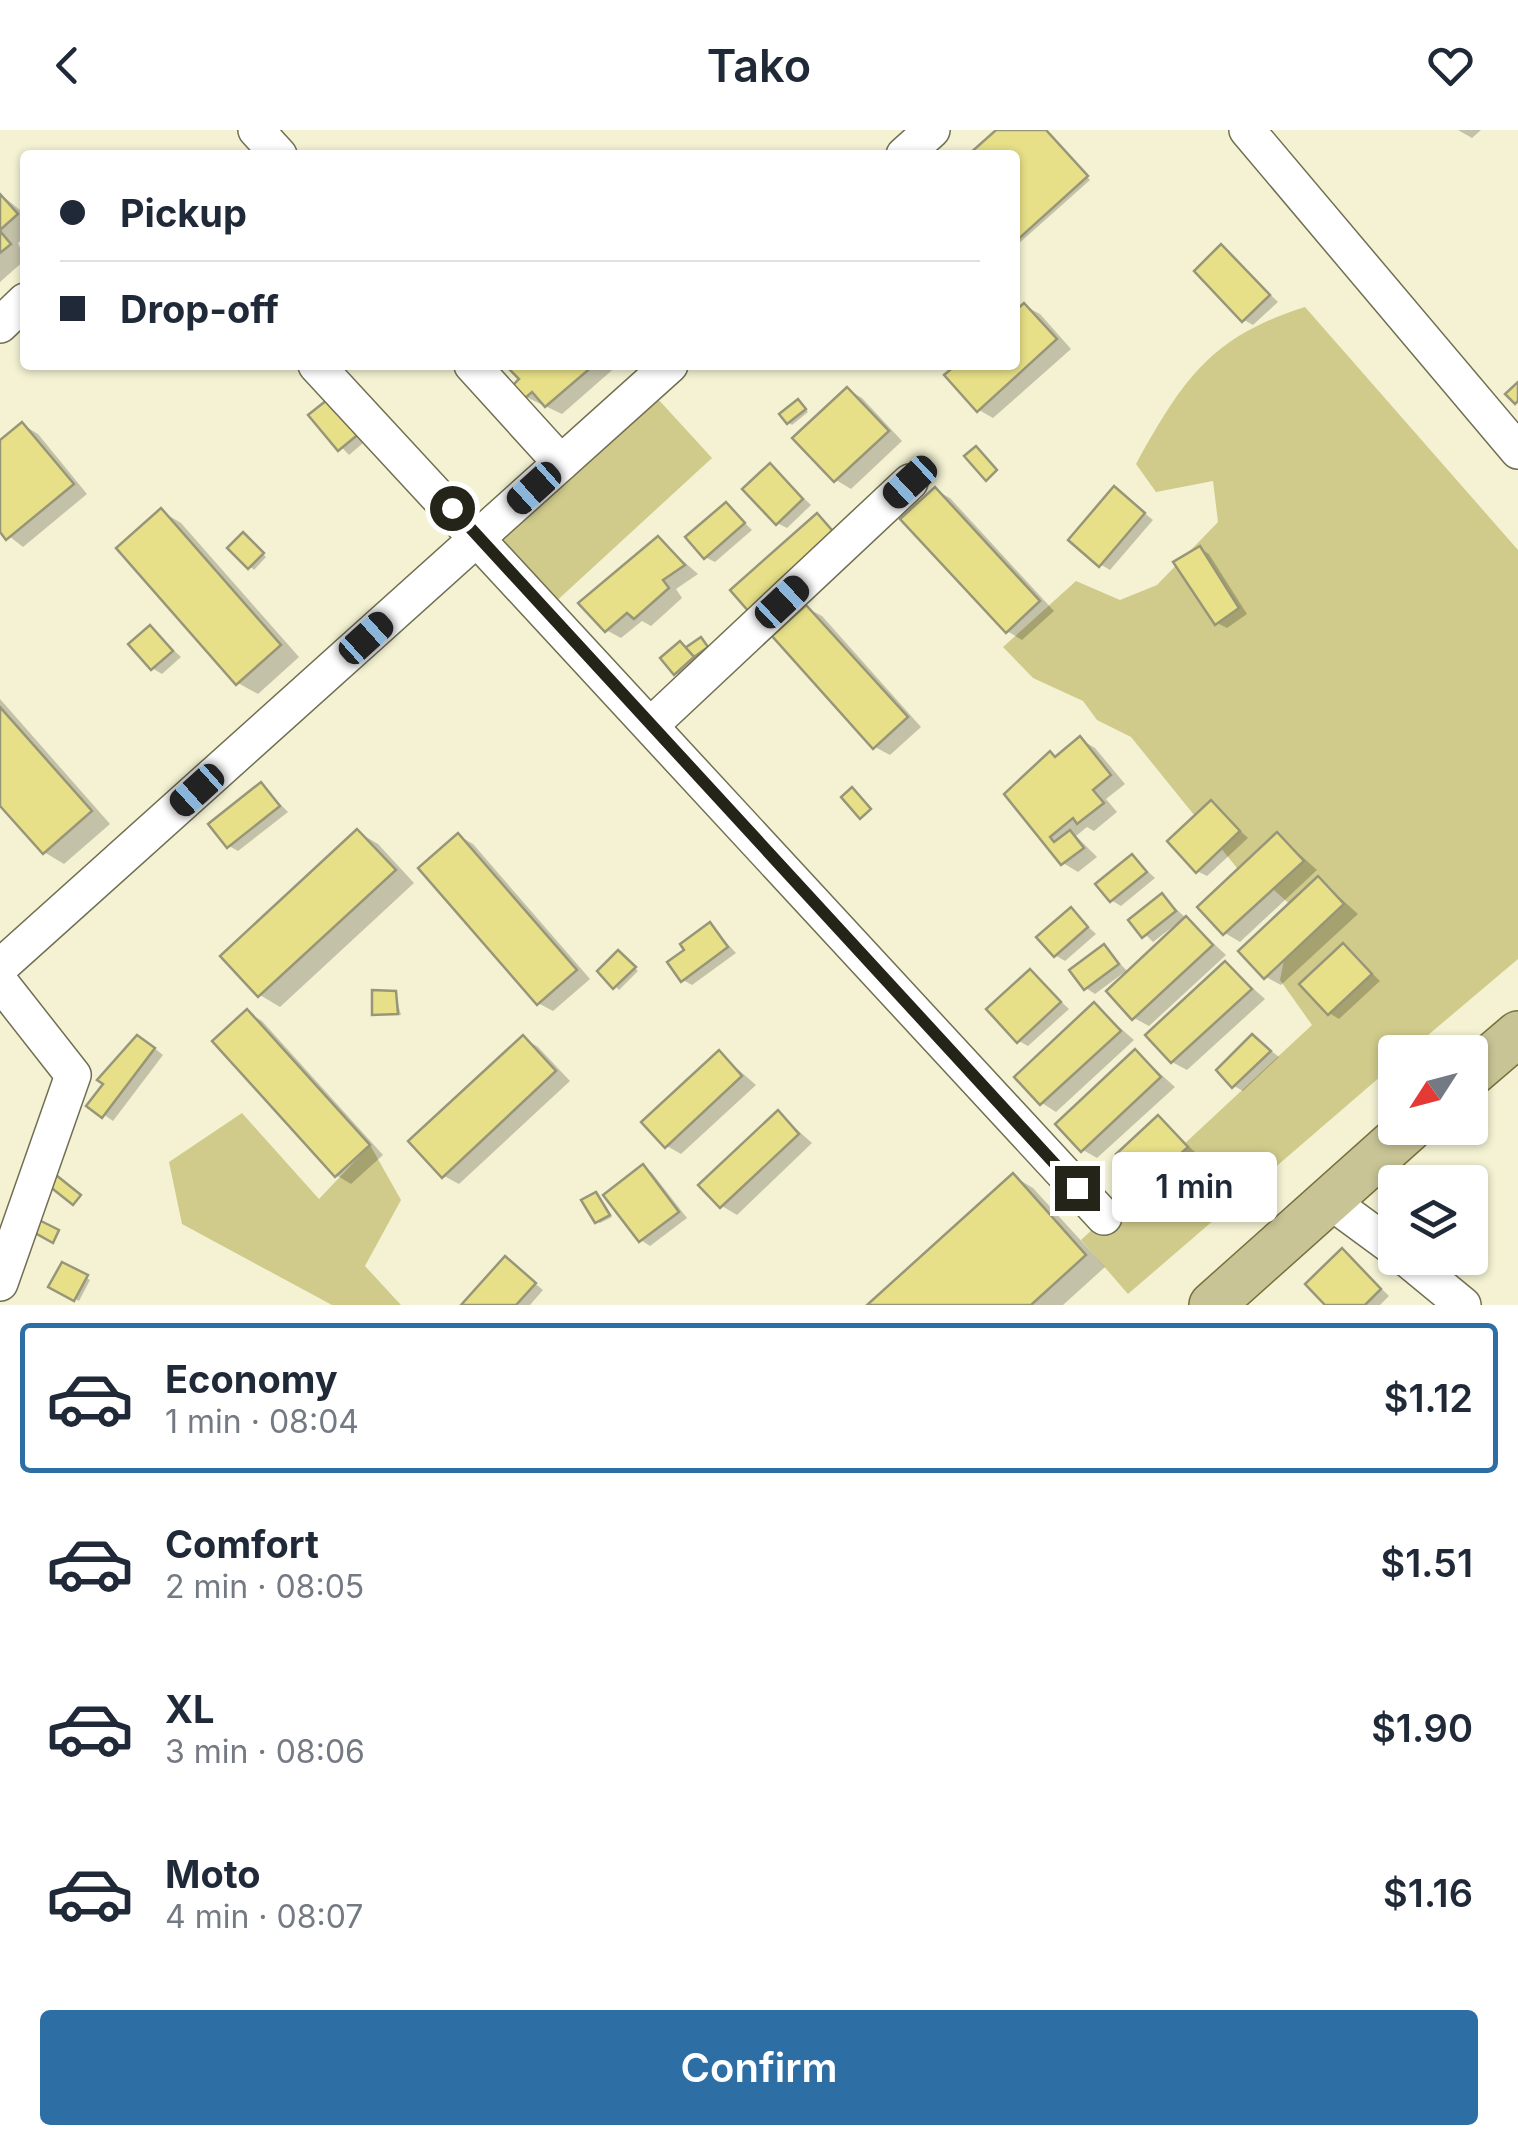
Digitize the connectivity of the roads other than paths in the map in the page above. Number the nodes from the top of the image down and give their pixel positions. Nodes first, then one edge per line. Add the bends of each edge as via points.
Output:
1 (256, 130) edge
2 (932, 130) edge
3 (1247, 130) edge
4 (274, 150) edge
5 (910, 150) edge
6 (20, 307) edge
7 (0, 325) edge
8 (321, 370) edge
9 (477, 370) edge
10 (664, 370) edge
11 (1518, 451) edge
12 (561, 462) junction
13 (910, 482) dead end
14 (478, 537) junction
15 (651, 724) junction
16 (0, 966) edge
17 (0, 982) edge
18 (1518, 1034) edge
19 (1488, 1060) edge
20 (1390, 1145) edge
21 (1327, 1199) junction
22 (1104, 1217) dead end
23 (1378, 1236) edge
24 (1426, 1275) edge
25 (0, 1283) edge
26 (1212, 1305) edge
27 (1462, 1305) edge

1 - 4 street
2 - 5 street
3 - 11 street
6 - 7 street
8 - 14 street
9 - 12 street
10 - 12 street
12 - 14 street
13 - 15 street
14 - 15 street
14 - 16 street
15 - 22 street
17 - 25 street via 74,1075
18 - 19 main road
20 - 21 main road
21 - 23 street
21 - 26 main road
24 - 27 street

